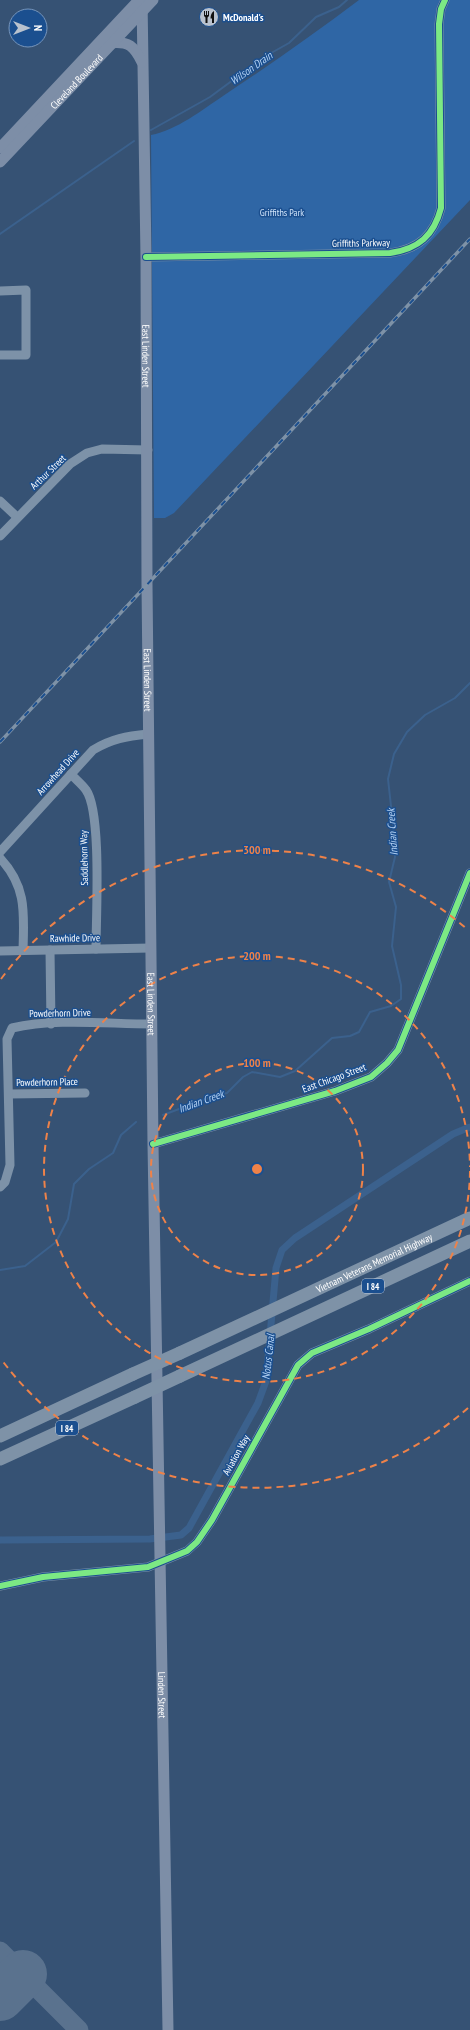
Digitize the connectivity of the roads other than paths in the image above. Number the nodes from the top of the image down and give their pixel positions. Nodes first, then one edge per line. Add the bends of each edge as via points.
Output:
1 (153, 0) edge
2 (445, 0) edge
3 (141, 4) edge
4 (110, 43) junction
5 (143, 66) junction
6 (0, 148) edge
7 (0, 162) edge
8 (146, 257) junction
9 (0, 291) edge
10 (0, 355) edge
11 (148, 450) junction
12 (0, 501) edge
13 (17, 517) junction
14 (0, 536) edge
15 (148, 734) junction
16 (71, 774) junction
17 (0, 852) edge
18 (0, 858) edge
19 (470, 873) edge
20 (151, 948) junction
21 (96, 949) junction
22 (23, 950) junction
23 (50, 950) junction
24 (0, 951) edge
25 (50, 1024) junction
26 (152, 1024) junction
27 (85, 1093) dead end
28 (9, 1094) junction
29 (153, 1144) junction
30 (0, 1187) edge
31 (470, 1218) edge
32 (470, 1241) edge
33 (470, 1281) edge
34 (156, 1361) joint
35 (0, 1436) edge
36 (0, 1459) edge
37 (160, 1563) junction
38 (0, 1586) edge
39 (168, 2030) edge

1 - 3 main road, Cleveland Boulevard
2 - 8 street, Griffiths Parkway via 439,24 441,208 436,225 426,237 405,251 390,253
3 - 4 main road, Cleveland Boulevard
3 - 5 main road, East Linden Street
3 - 6 main road, Cleveland Boulevard
4 - 5 main road via 121,42 130,45
4 - 7 main road, Cleveland Boulevard
5 - 8 main road, East Linden Street
8 - 11 main road, East Linden Street
9 - 10 street via 26,290 26,355
11 - 13 street, Arthur Street via 102,449 87,453 70,464
11 - 15 main road, East Linden Street
12 - 13 street
13 - 14 street, Arthur Street
15 - 16 street, Arrowhead Drive via 108,741 93,750
15 - 20 main road, East Linden Street
16 - 17 street, Arrowhead Drive
16 - 21 street, Saddlehorn Way via 86,790 93,808 96,830
18 - 22 street via 12,871 20,889 24,912
19 - 29 street, East Chicago Street via 398,1050 388,1063 371,1077 335,1091
20 - 21 street, Rawhide Drive
20 - 26 main road, East Linden Street
21 - 23 street, Rawhide Drive
22 - 23 street, Rawhide Drive
22 - 24 street, Rawhide Drive
23 - 25 street
25 - 26 street, Powderhorn Drive
25 - 28 street, Powderhorn Drive via 27,1024 12,1028 7,1038
26 - 29 main road, East Linden Street
27 - 28 street, Powderhorn Place
28 - 30 street, Powderhorn Drive via 10,1165 5,1182
29 - 34 main road, East Linden Street
31 - 35 highway, Vietnam Veterans Memorial Highway / I 84, bridge
32 - 36 highway, Vietnam Veterans Memorial Highway / I 84, bridge
33 - 37 street, Aviation Way via 312,1353 298,1365 204,1532 187,1551
34 - 37 main road, Linden Street
37 - 38 street, Aviation Way via 148,1567 43,1577
37 - 39 main road, Linden Street

